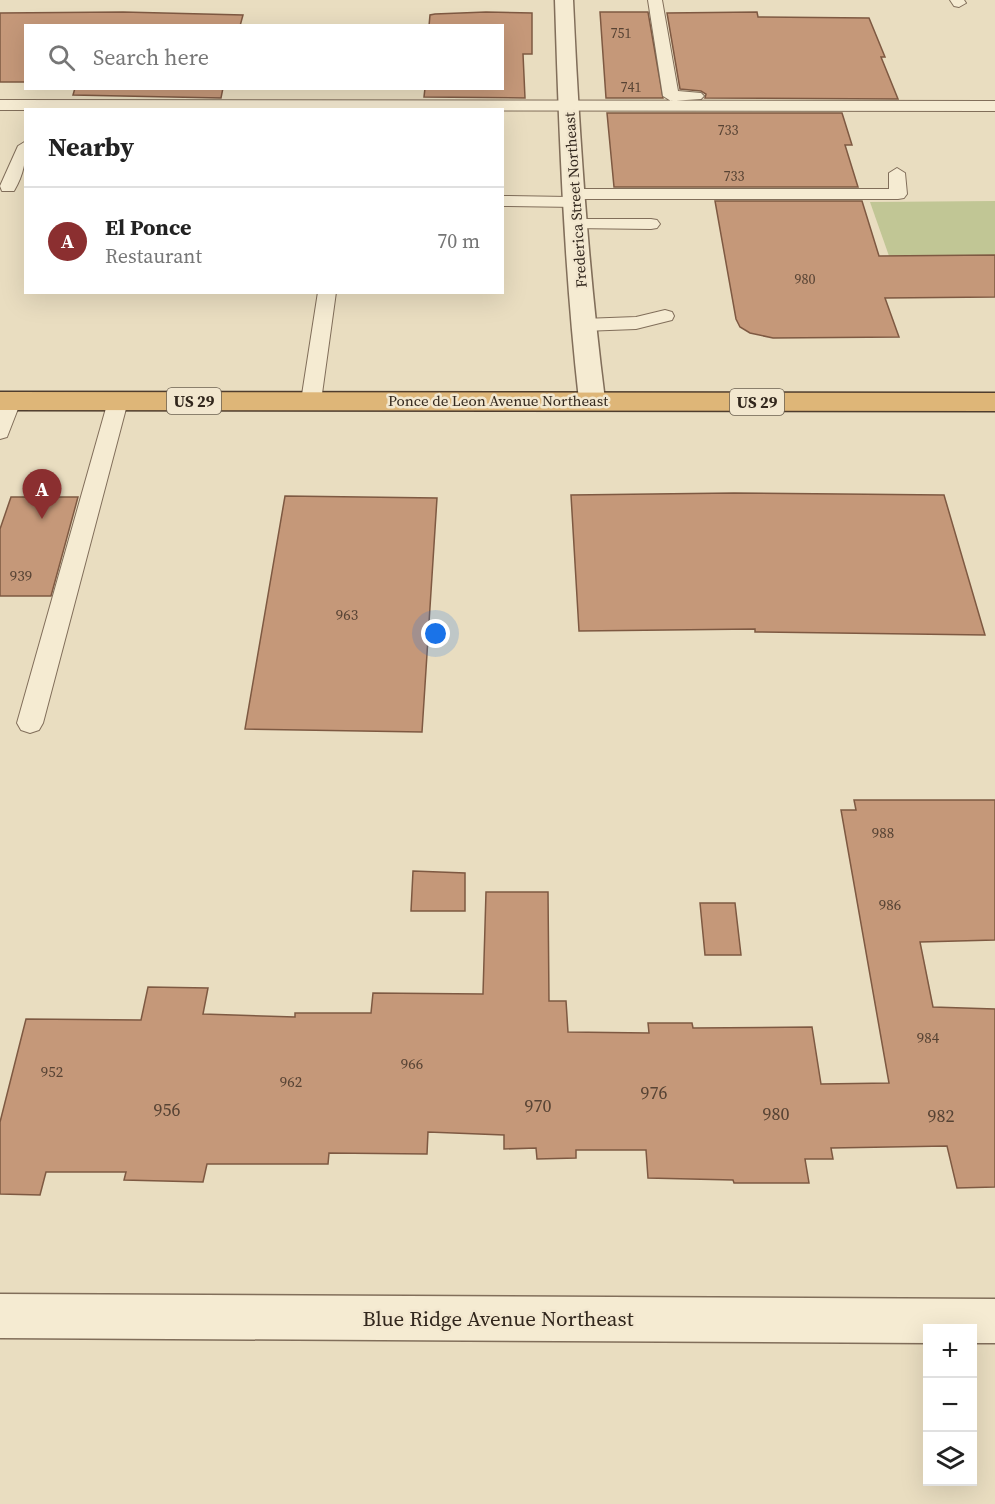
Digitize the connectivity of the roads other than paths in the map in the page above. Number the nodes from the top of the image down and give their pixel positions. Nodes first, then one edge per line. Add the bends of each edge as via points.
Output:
1 (564, 0) edge
2 (655, 0) edge
3 (0, 105) edge
4 (568, 106) junction
5 (702, 106) junction
6 (995, 106) edge
7 (24, 151) edge
8 (897, 173) dead end
9 (11, 187) edge
10 (504, 201) edge
11 (576, 207) junction
12 (651, 224) dead end
13 (327, 294) edge
14 (665, 316) dead end
15 (584, 326) junction
16 (592, 400) junction
17 (5, 401) edge
18 (118, 401) junction
19 (311, 401) junction
20 (995, 402) edge
21 (0, 432) edge
22 (30, 723) dead end
23 (0, 1316) edge
24 (995, 1321) edge

1 - 4 street, Frederica Street Northeast
2 - 5 lane via 671,96 700,96
3 - 4 lane
4 - 5 lane
4 - 11 street, Frederica Street Northeast
5 - 6 lane
7 - 9 lane
8 - 11 lane via 898,194
10 - 11 lane
11 - 12 lane
11 - 15 street, Frederica Street Northeast
13 - 19 lane
14 - 15 lane via 636,323
15 - 16 street, Frederica Street Northeast
16 - 19 highway, Ponce de Leon Avenue Northeast / US 29
16 - 20 highway, Ponce de Leon Avenue Northeast / US 29
17 - 18 highway, Ponce de Leon Avenue Northeast / US 29
17 - 21 lane
18 - 19 highway, Ponce de Leon Avenue Northeast / US 29
18 - 22 lane
23 - 24 street, Blue Ridge Avenue Northeast

